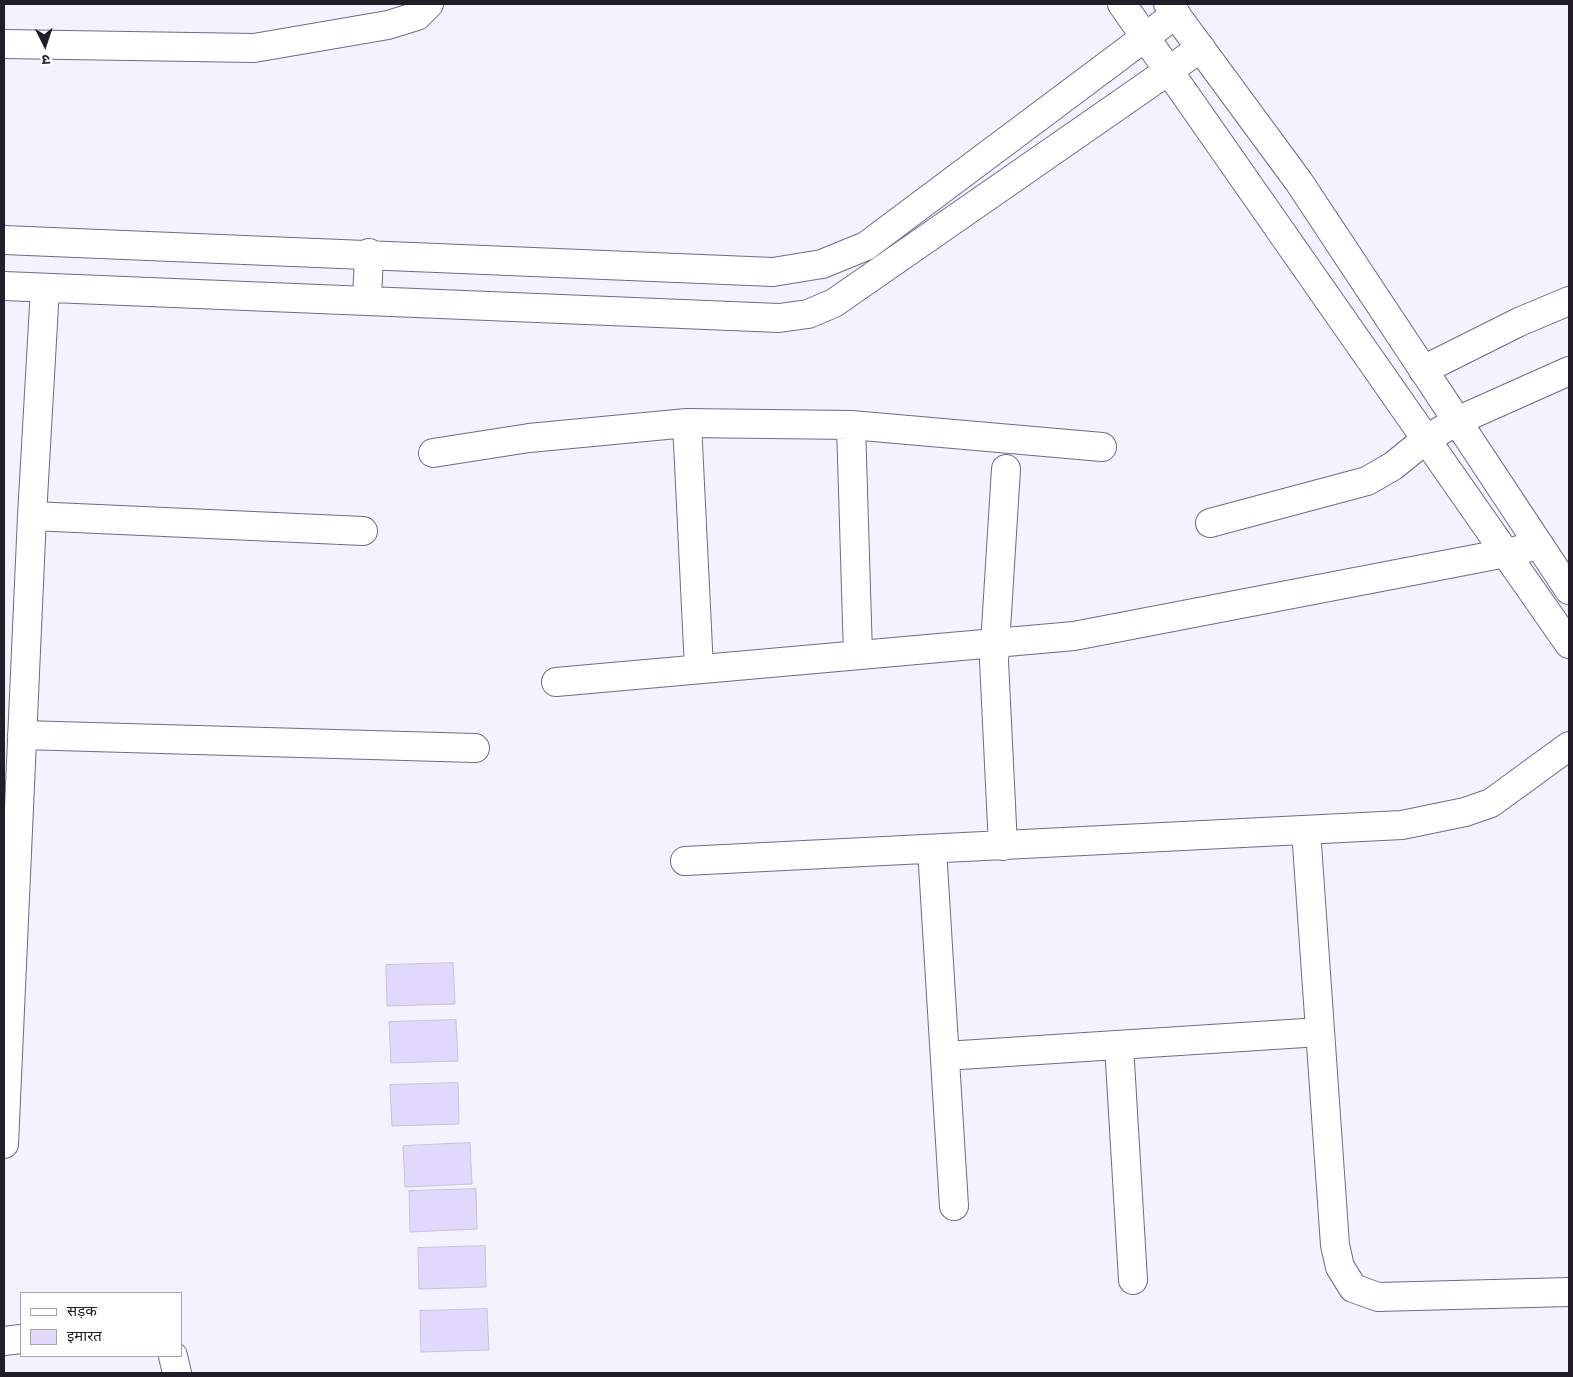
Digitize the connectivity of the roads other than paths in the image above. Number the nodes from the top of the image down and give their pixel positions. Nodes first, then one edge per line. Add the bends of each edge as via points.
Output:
1 (429, 4) edge
2 (1122, 4) edge
3 (1172, 9) edge
4 (1146, 37) junction
5 (4, 44) edge
6 (1201, 48) junction
7 (1170, 71) junction
8 (4, 240) edge
9 (369, 253) junction
10 (4, 286) edge
11 (46, 288) junction
12 (367, 301) junction
13 (1569, 301) edge
14 (1423, 370) junction
15 (1569, 371) edge
16 (1457, 421) junction
17 (687, 423) junction
18 (851, 425) junction
19 (1425, 440) junction
20 (1102, 447) dead end
21 (433, 453) dead end
22 (1006, 470) dead end
23 (32, 516) junction
24 (1210, 523) dead end
25 (363, 531) dead end
26 (1539, 545) junction
27 (1506, 553) junction
28 (1569, 590) edge
29 (1567, 638) edge
30 (996, 643) junction
31 (858, 655) junction
32 (699, 669) junction
33 (556, 682) dead end
34 (22, 735) junction
35 (1569, 746) edge
36 (475, 748) dead end
37 (1306, 830) junction
38 (1003, 846) junction
39 (932, 849) junction
40 (685, 861) dead end
41 (1320, 1032) junction
42 (1119, 1045) junction
43 (945, 1056) junction
44 (4, 1144) edge
45 (954, 1206) dead end
46 (1133, 1280) dead end
47 (1569, 1292) edge
48 (20, 1339) edge
49 (4, 1342) edge
50 (173, 1357) edge
51 (177, 1373) edge

1 - 5 street via 417,16 388,25 254,48
2 - 4 street
3 - 4 street
3 - 6 street
4 - 7 street
4 - 9 street via 866,246 822,264 772,272
6 - 7 street
6 - 14 street via 1299,182
7 - 12 street via 834,303 808,314 778,318
7 - 19 street
8 - 9 street
9 - 12 street
10 - 11 street
11 - 12 street
11 - 23 street
13 - 14 street
14 - 16 street
15 - 16 street
16 - 19 street
16 - 26 street
17 - 18 street
17 - 21 street via 529,438
17 - 32 street
18 - 20 street
18 - 31 street
19 - 24 street via 1393,466 1367,481
19 - 27 street
22 - 30 street
23 - 25 street
23 - 34 street
26 - 27 street
26 - 28 street
27 - 29 street
27 - 30 street via 1074,636
30 - 31 street
30 - 38 street via 994,661
31 - 32 street
32 - 33 street
34 - 36 street
34 - 44 street
35 - 37 street via 1491,803 1465,812 1402,825
37 - 38 street
37 - 41 street
38 - 39 street
39 - 40 street
39 - 43 street
41 - 42 street
41 - 47 street via 1335,1245 1340,1268 1353,1288 1378,1297
42 - 43 street
42 - 46 street
43 - 45 street
48 - 49 street
50 - 51 street

